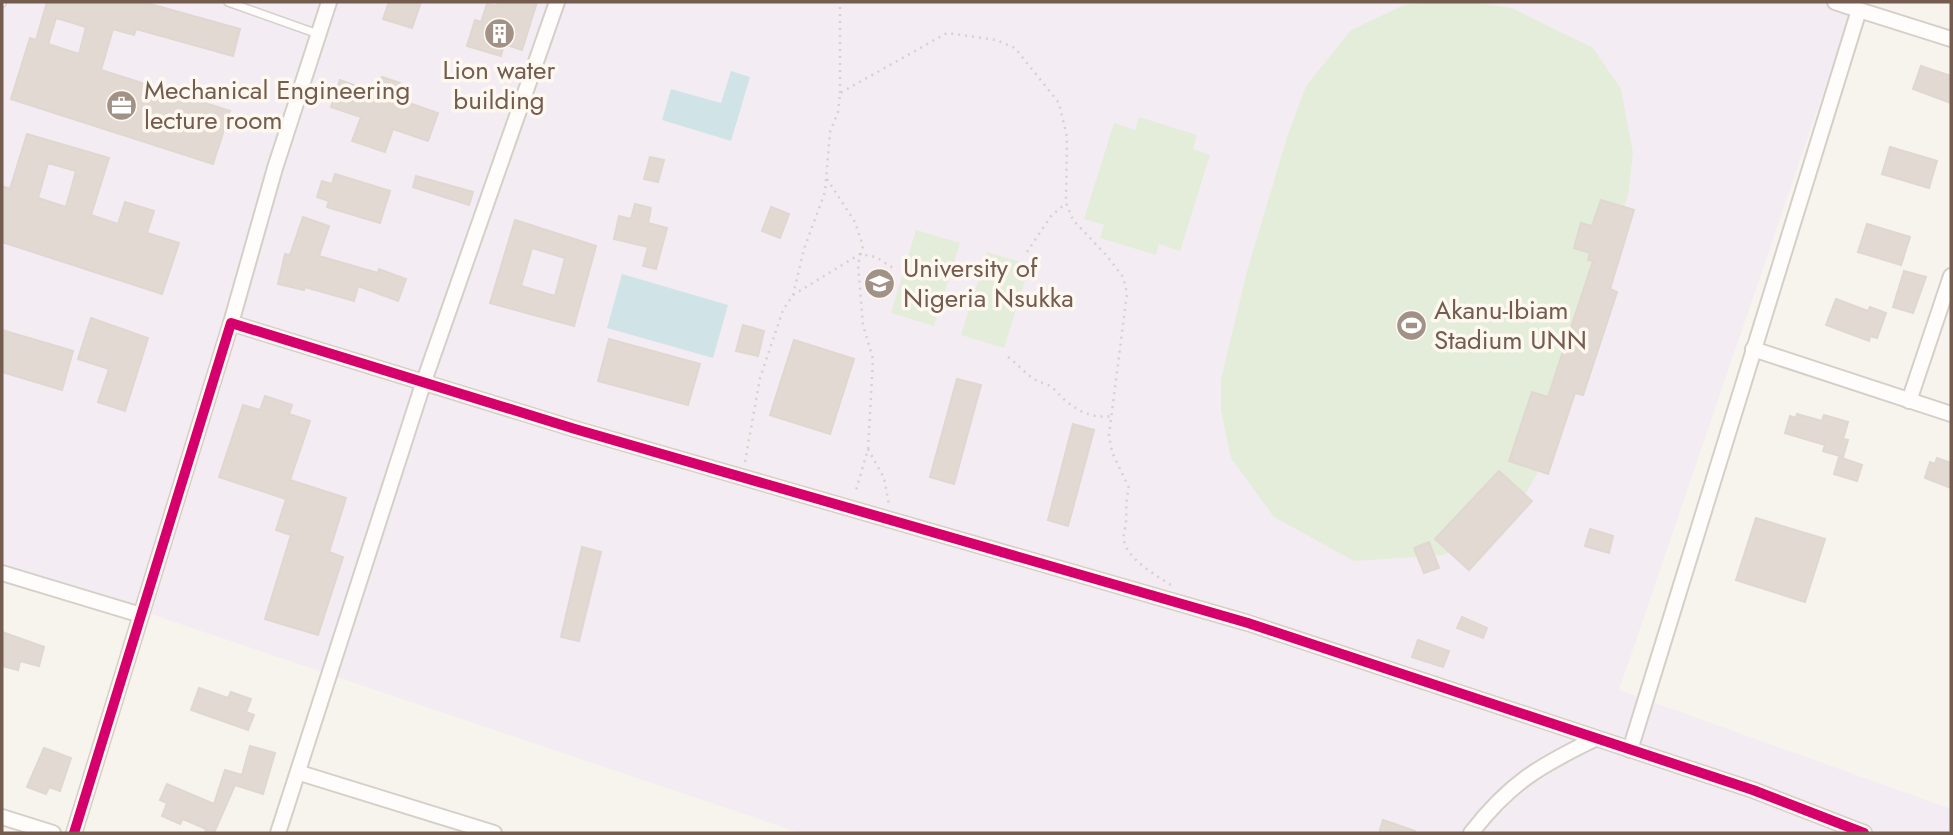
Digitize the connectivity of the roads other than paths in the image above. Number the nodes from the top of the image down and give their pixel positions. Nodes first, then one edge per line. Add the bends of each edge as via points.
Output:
1 (228, 2) edge
2 (329, 2) edge
3 (556, 2) edge
4 (1835, 2) edge
5 (1859, 10) junction
6 (318, 34) junction
7 (1951, 39) edge
8 (1951, 276) edge
9 (231, 323) junction
10 (1752, 349) junction
11 (423, 384) junction
12 (1909, 401) junction
13 (1951, 414) edge
14 (2, 573) edge
15 (141, 615) junction
16 (1595, 739) junction
17 (1630, 750) junction
18 (300, 773) junction
19 (2, 817) edge
20 (452, 827) edge
21 (52, 833) edge
22 (74, 833) edge
23 (278, 833) edge
24 (494, 833) edge
25 (1471, 833) edge
26 (1864, 833) edge

1 - 6 lane
2 - 6 street
3 - 11 street
4 - 5 street
5 - 7 street
5 - 10 street
6 - 9 street
8 - 12 street
9 - 11 street
9 - 15 street
10 - 12 street
10 - 17 street
11 - 16 street via 1248,623
11 - 18 street
12 - 13 street
14 - 15 street
15 - 22 street
16 - 17 street
16 - 25 street via 1542,764 1505,792
17 - 26 street via 1754,790
18 - 20 street
18 - 23 street
19 - 21 street
20 - 24 street

